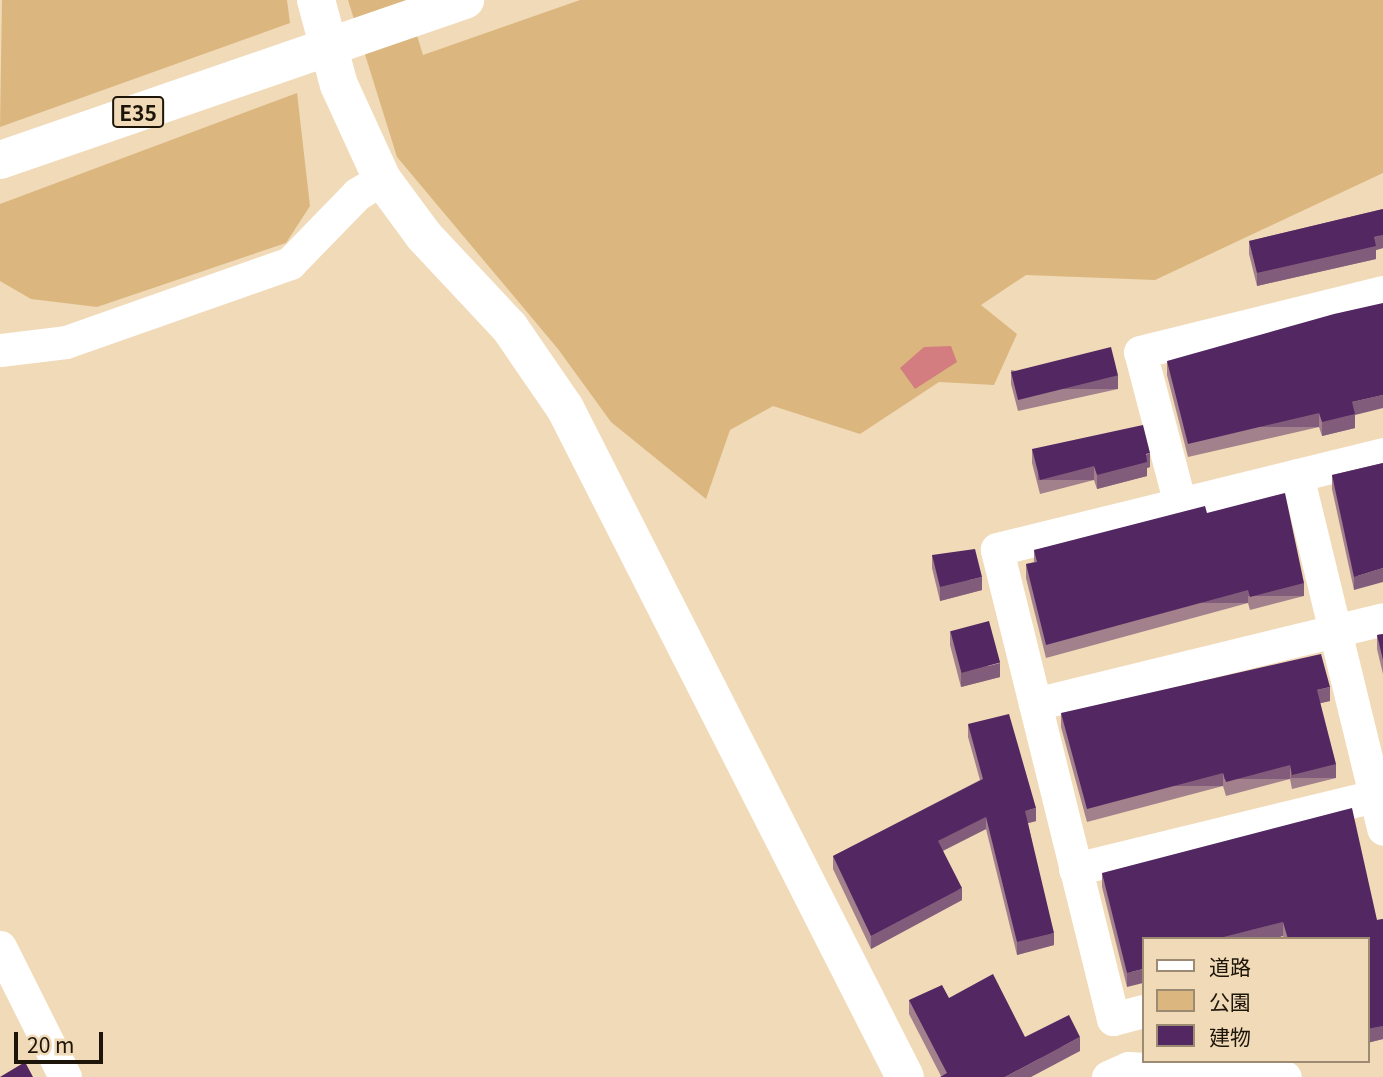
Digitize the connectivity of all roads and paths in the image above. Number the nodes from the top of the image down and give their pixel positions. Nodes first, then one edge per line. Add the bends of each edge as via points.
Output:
1 (316, 0) edge
2 (464, 0) edge
3 (0, 160) edge
4 (382, 179) junction
5 (1383, 292) edge
6 (0, 350) edge
7 (1383, 454) edge
8 (1297, 475) junction
9 (1180, 504) junction
10 (1383, 619) edge
11 (1335, 631) junction
12 (1035, 704) junction
13 (1379, 795) edge
14 (1383, 830) edge
15 (1075, 869) junction
16 (0, 947) edge
17 (1142, 1012) edge
18 (65, 1077) edge
19 (905, 1077) edge
20 (1108, 1077) edge
21 (1285, 1077) edge

1 - 4 main road via 339,85
2 - 3 main road, E35
4 - 6 street via 357,194 289,263 66,342
4 - 19 main road via 424,236 510,328 565,408
5 - 9 street via 1140,352
7 - 8 street
8 - 9 street
8 - 11 street
9 - 12 street via 997,549
10 - 11 street
11 - 12 street
11 - 13 street
12 - 15 street
13 - 14 street
13 - 15 street
15 - 17 street via 1113,1019
16 - 18 street
20 - 21 street via 1128,1068

